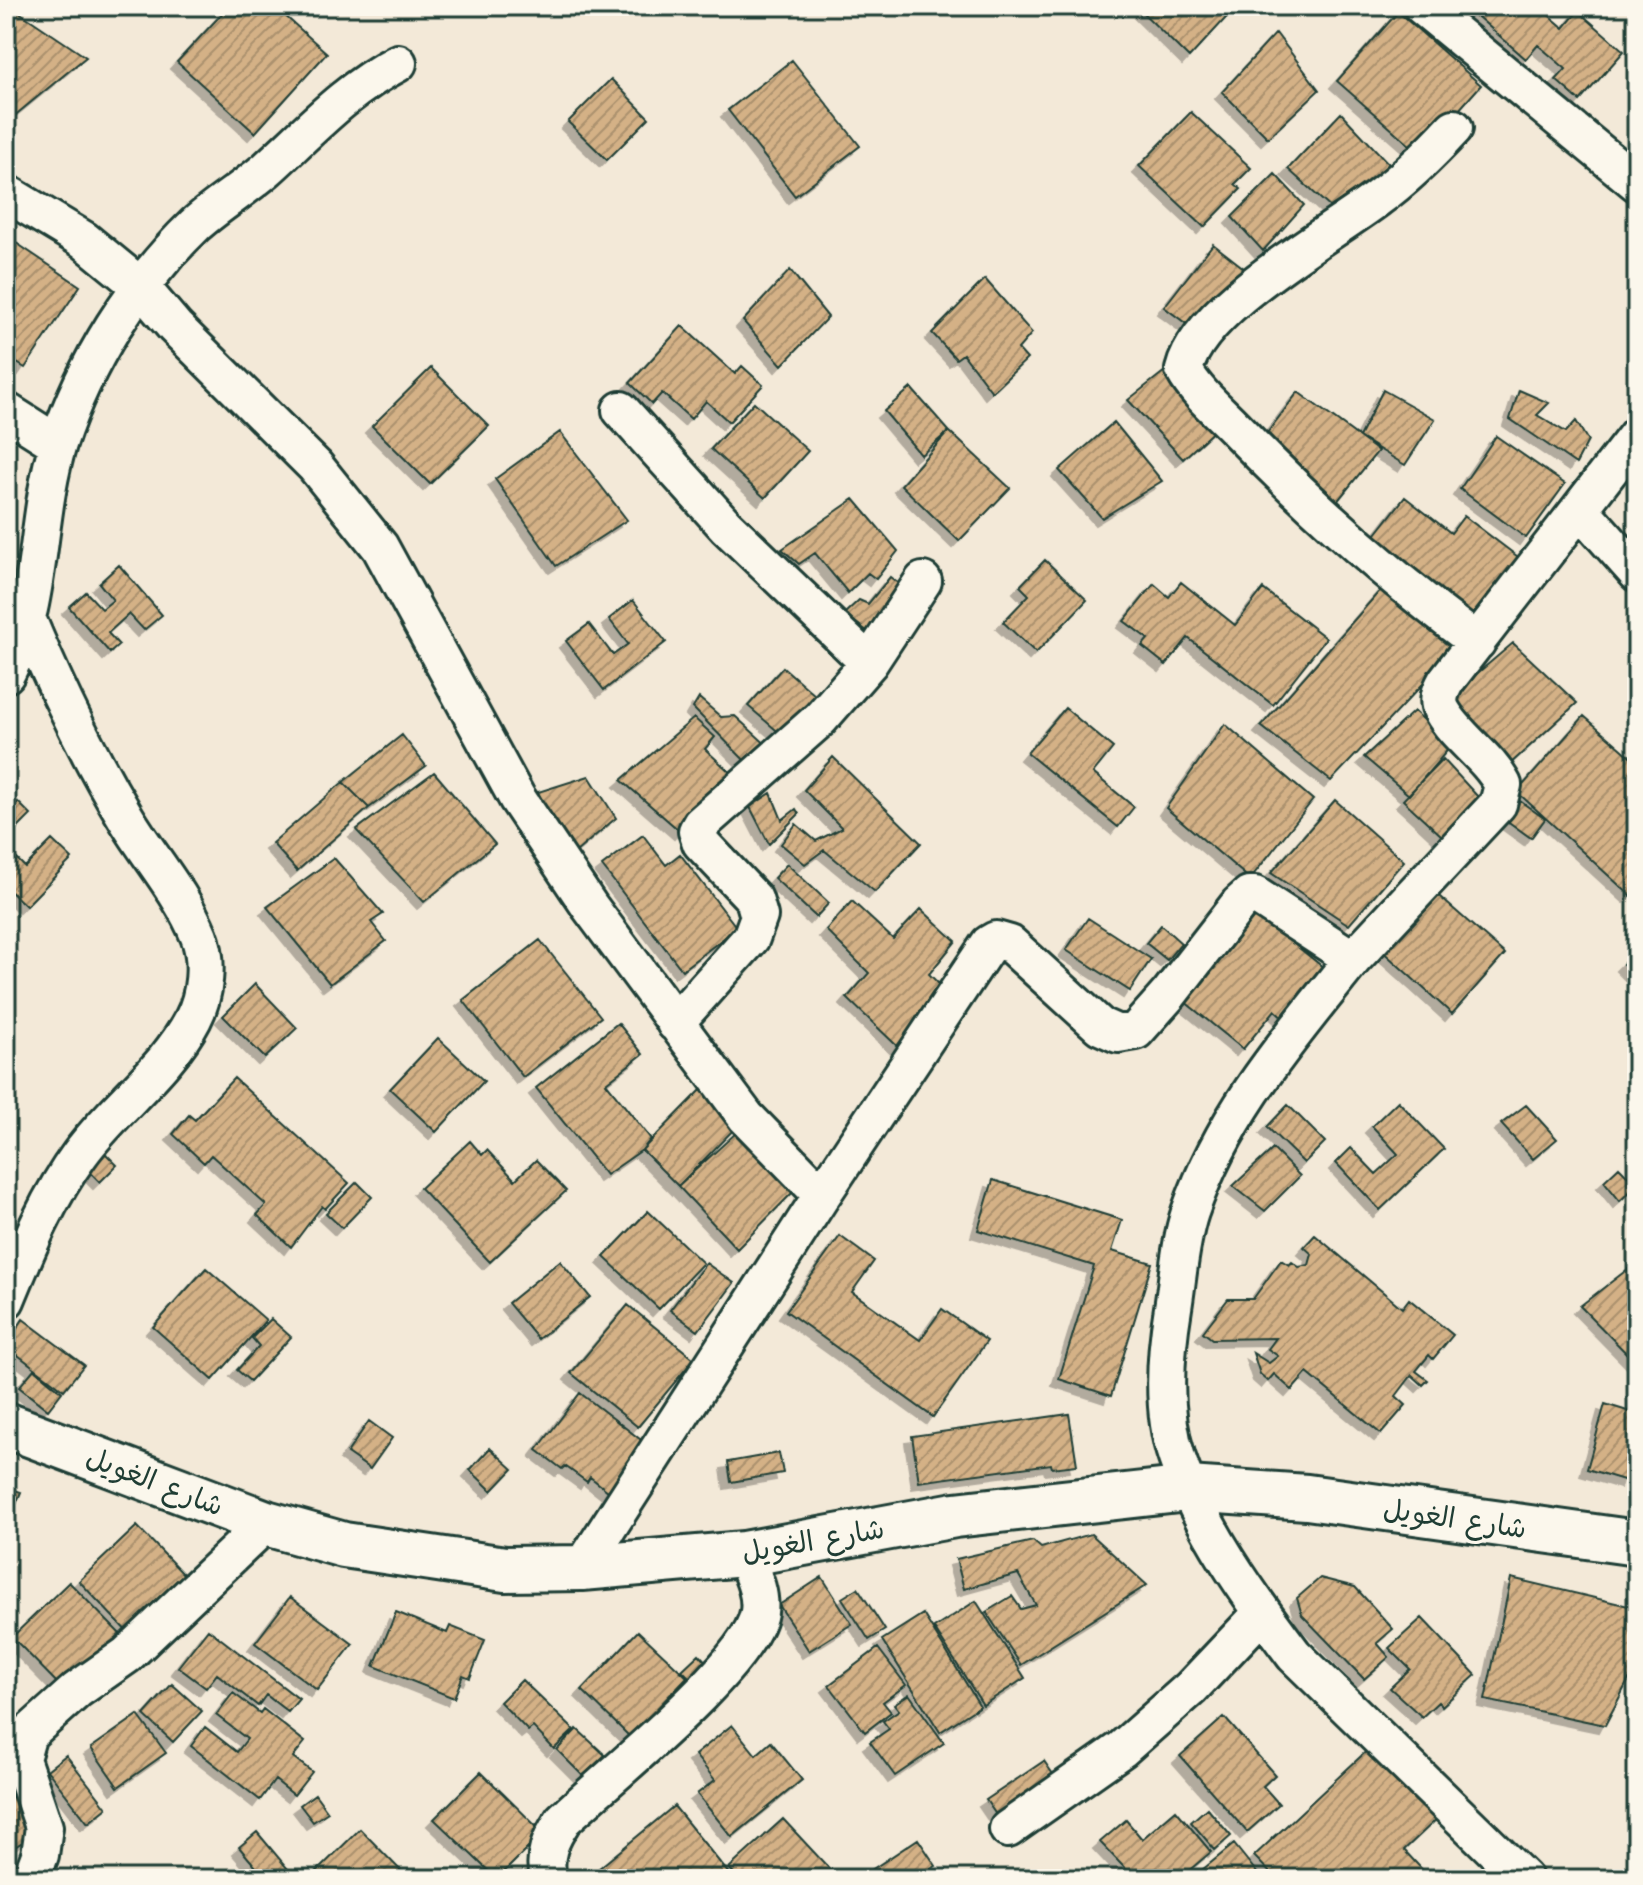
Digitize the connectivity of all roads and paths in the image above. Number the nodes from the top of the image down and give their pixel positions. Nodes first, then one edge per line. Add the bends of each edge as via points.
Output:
1 (1422, 6) edge
2 (398, 63) dead end
3 (1454, 128) dead end
4 (1637, 183) edge
5 (6, 193) edge
6 (140, 286) junction
7 (621, 410) dead end
8 (6, 411) edge
9 (1637, 435) edge
10 (58, 444) junction
11 (1580, 509) junction
12 (1637, 573) edge
13 (923, 581) dead end
14 (26, 616) junction
15 (1477, 642) junction
16 (869, 663) junction
17 (6, 674) edge
18 (1353, 959) junction
19 (675, 1023) junction
20 (822, 1195) junction
21 (6, 1300) edge
22 (6, 1425) edge
23 (1188, 1489) junction
24 (266, 1523) junction
25 (1637, 1543) edge
26 (744, 1554) junction
27 (582, 1568) junction
28 (1262, 1613) junction
29 (1008, 1829) dead end
30 (31, 1879) edge
31 (548, 1879) edge
32 (1524, 1879) edge

1 - 4 street
2 - 6 street via 340,99 258,176 196,224
3 - 15 street via 1415,170 1264,277 1227,310 1193,349 1184,370 1259,453 1338,527
5 - 6 street via 84,240
6 - 10 street via 108,332
6 - 19 street via 315,466 380,547 517,798
7 - 16 street via 726,526
8 - 10 street
9 - 11 street
10 - 14 street
11 - 12 street
11 - 15 street
13 - 16 street
14 - 17 street
14 - 21 street via 89,754 128,822 170,879 201,939 204,976 192,1021 81,1153 56,1191
15 - 18 street via 1439,695 1441,710 1496,771 1503,785 1498,804
16 - 19 street via 820,719 697,831 701,843 754,899 759,916 751,938
18 - 20 street via 1264,899 1249,895 1136,1031 1118,1034 1100,1026 1010,944 996,940
18 - 23 street via 1248,1091 1189,1214 1169,1333 1166,1396 1175,1454
19 - 20 street via 746,1117
20 - 27 street
22 - 24 street, شارع الغويل
23 - 25 street, شارع الغويل via 1307,1497
23 - 26 street, شارع الغويل via 955,1515
23 - 28 street
24 - 27 street, شارع الغويل via 344,1545 433,1560 505,1569
24 - 30 street via 127,1655 28,1734 21,1759 44,1827
26 - 27 street, شارع الغويل
26 - 31 street via 758,1591 759,1613 752,1631 708,1688 563,1820 544,1860
28 - 29 street via 1191,1688 1122,1749
28 - 32 street via 1294,1655 1360,1723

